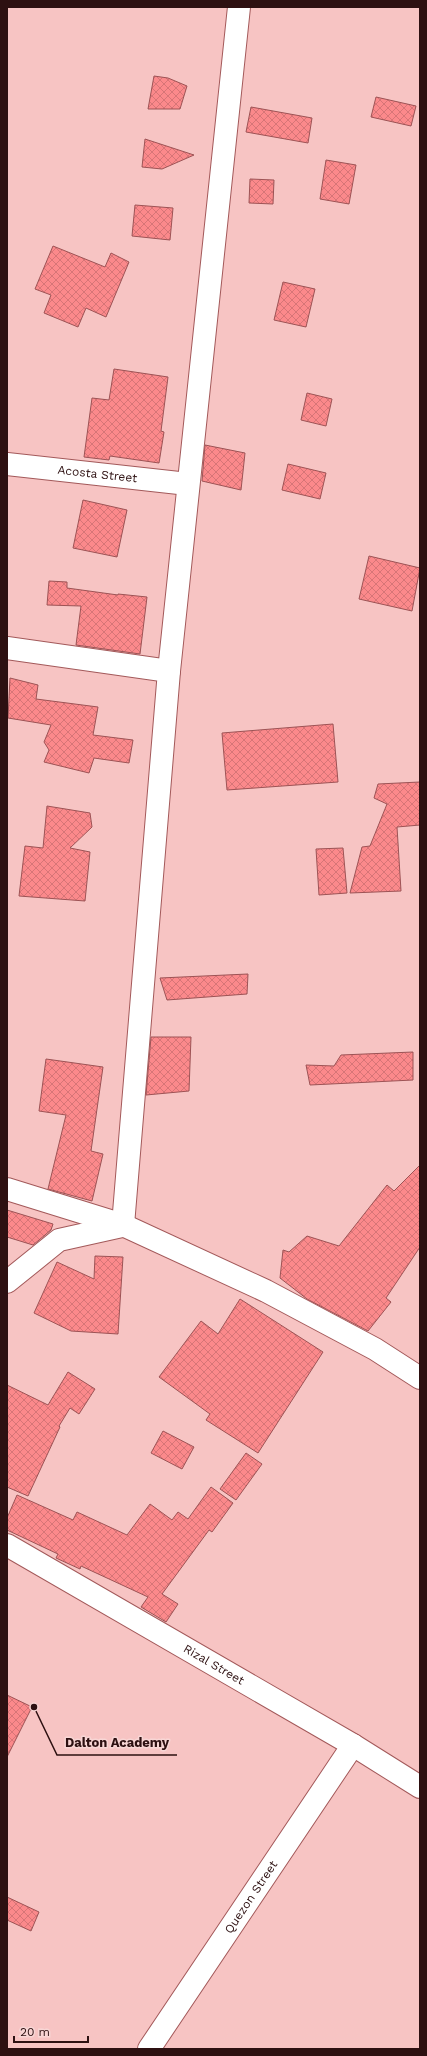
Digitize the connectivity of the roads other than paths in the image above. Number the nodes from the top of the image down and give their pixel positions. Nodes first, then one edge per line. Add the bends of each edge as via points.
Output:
1 (239, 7) edge
2 (7, 464) edge
3 (188, 484) junction
4 (7, 648) edge
5 (169, 672) junction
6 (7, 1189) edge
7 (123, 1225) junction
8 (7, 1282) edge
9 (420, 1378) edge
10 (7, 1545) edge
11 (353, 1745) junction
12 (420, 1787) edge
13 (149, 2049) edge

1 - 3 street
2 - 3 street, Acosta Street
3 - 5 street
4 - 5 street
5 - 7 street
6 - 7 street
7 - 8 street via 59,1240
7 - 9 street via 266,1291 375,1350
10 - 11 street, Rizal Street
11 - 12 street, Rizal Street
11 - 13 street, Quezon Street

